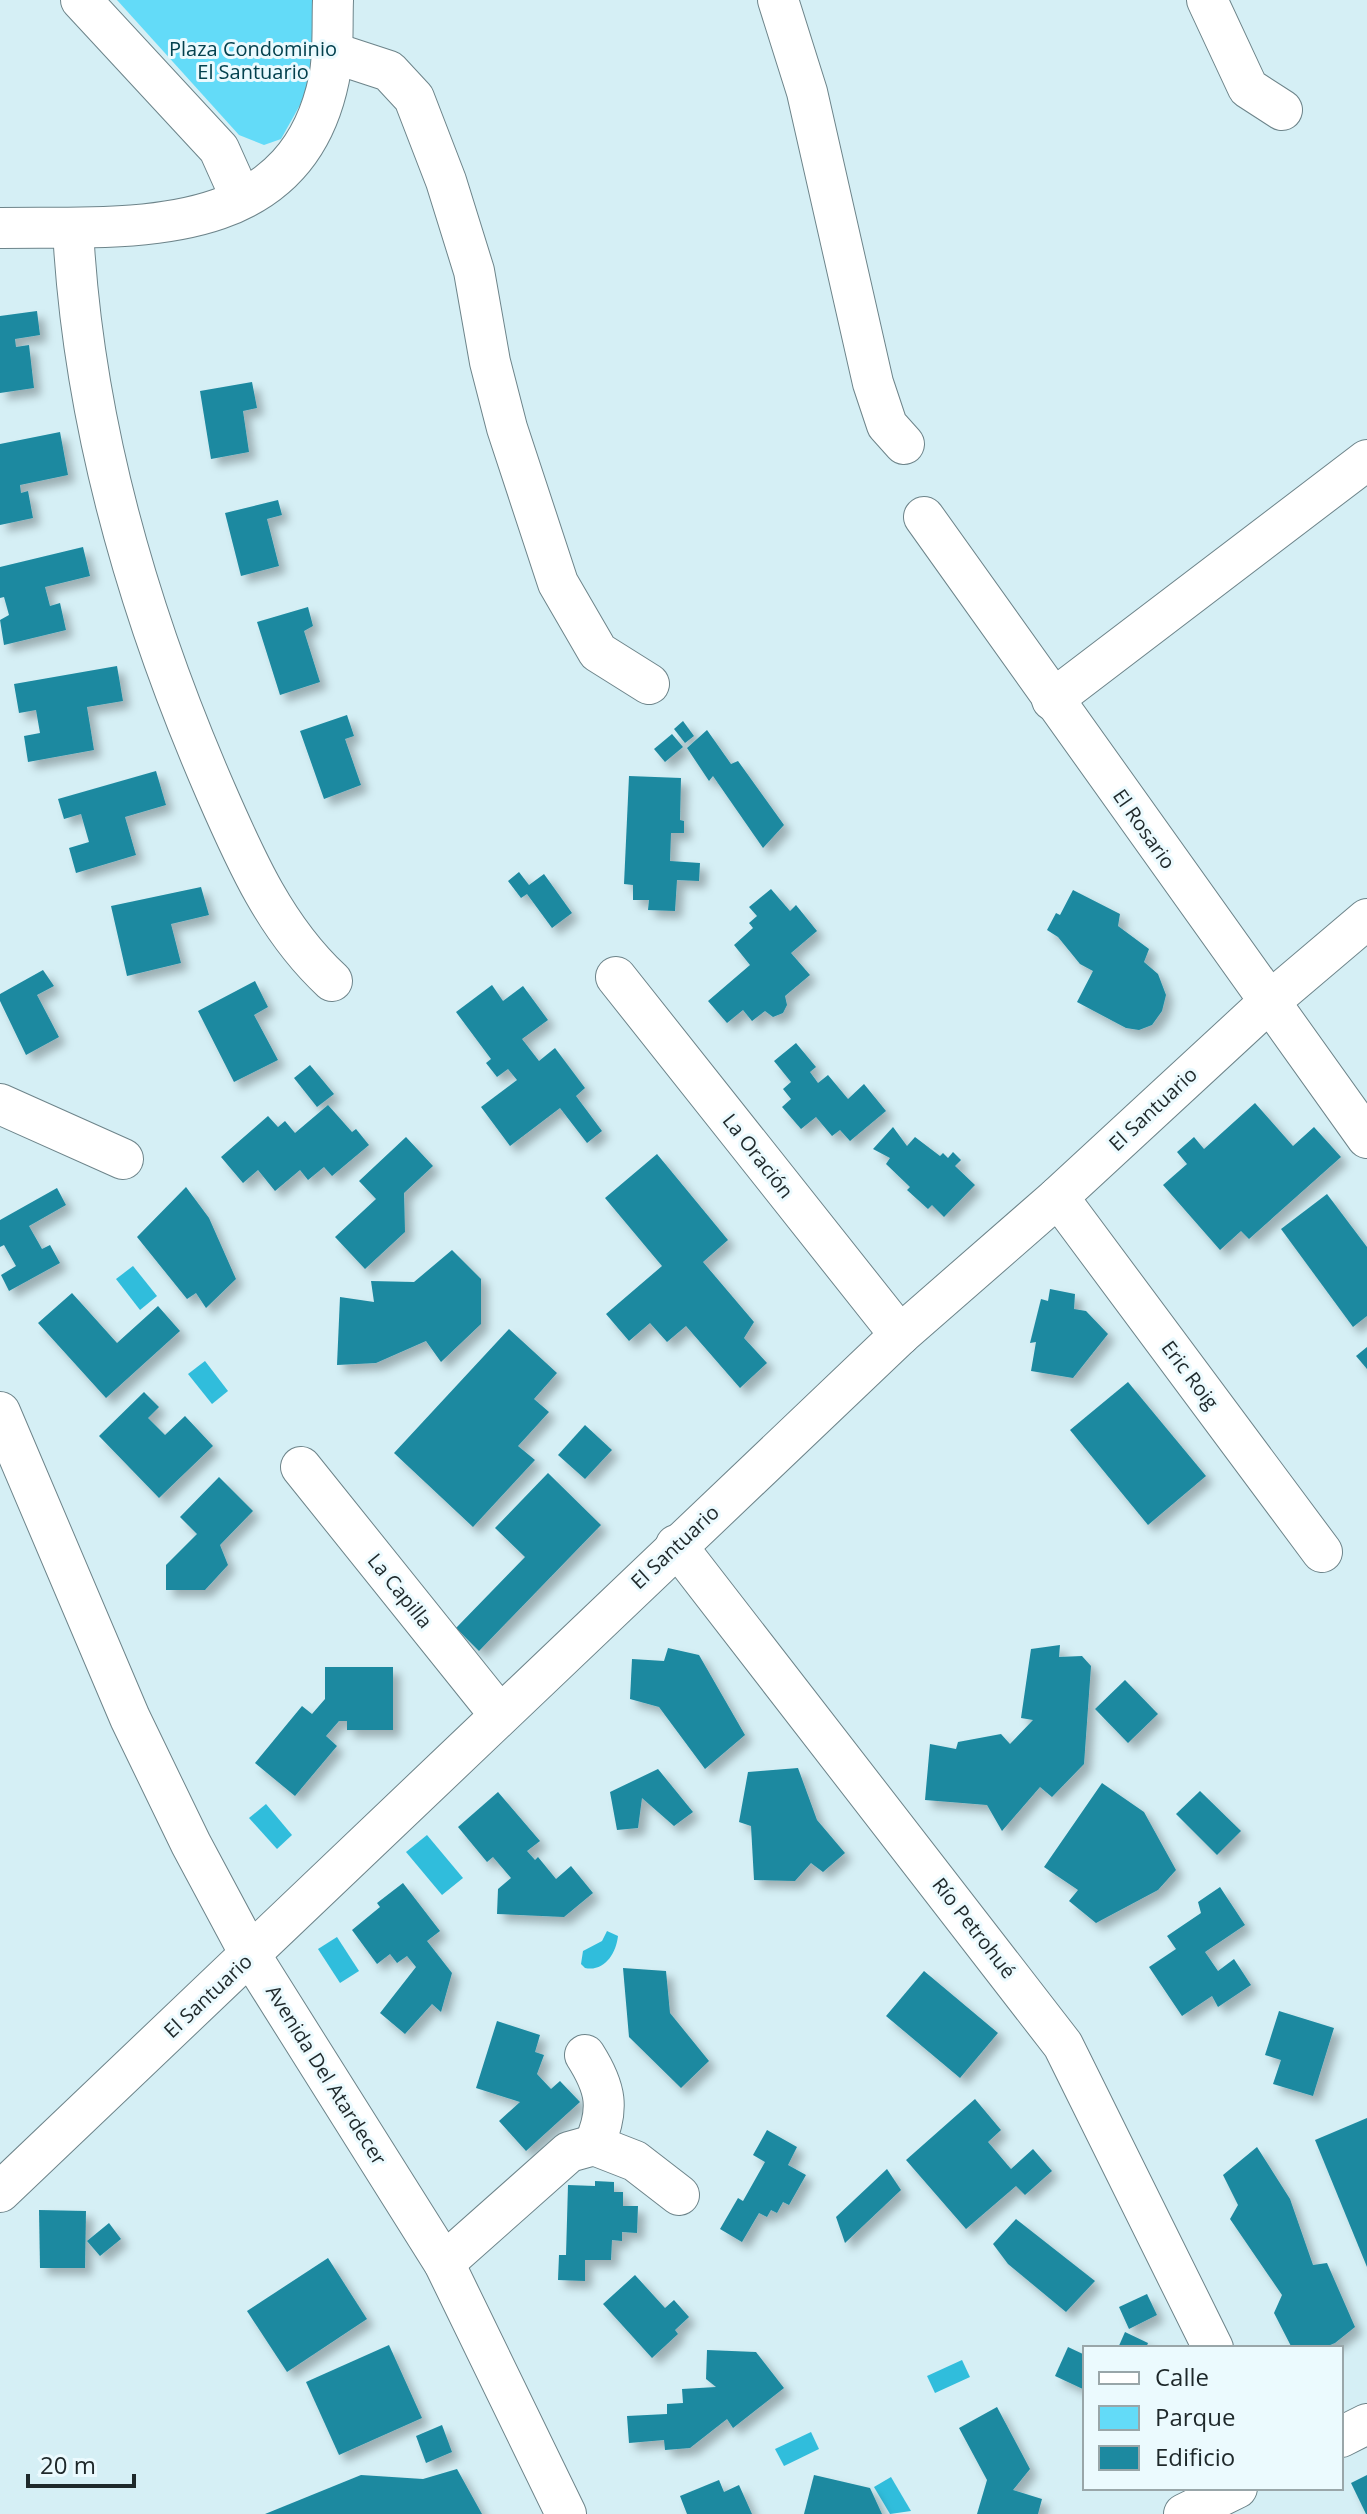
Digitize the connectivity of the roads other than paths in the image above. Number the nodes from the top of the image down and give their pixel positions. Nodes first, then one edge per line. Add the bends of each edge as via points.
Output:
1 (81, 0) edge
2 (333, 0) edge
3 (778, 0) edge
4 (1207, 0) edge
5 (331, 52) junction
6 (1282, 110) dead end
7 (241, 198) junction
8 (0, 228) edge
9 (73, 229) junction
10 (904, 444) dead end
11 (1367, 460) edge
12 (924, 517) dead end
13 (649, 684) dead end
14 (1052, 700) junction
15 (1367, 919) edge
16 (616, 977) dead end
17 (332, 981) dead end
18 (1268, 1003) junction
19 (0, 1104) edge
20 (1367, 1138) edge
21 (123, 1159) dead end
22 (1058, 1197) junction
23 (900, 1335) junction
24 (0, 1412) edge
25 (301, 1467) dead end
26 (676, 1545) junction
27 (1322, 1552) dead end
28 (500, 1715) junction
29 (251, 1956) junction
30 (585, 2055) dead end
31 (594, 2145) junction
32 (0, 2192) edge
33 (679, 2195) dead end
34 (444, 2263) junction
35 (1212, 2346) edge
36 (1367, 2424) edge
37 (1343, 2436) edge
38 (1233, 2490) edge
39 (566, 2514) edge
40 (1184, 2514) edge

1 - 7 street via 219,149
2 - 5 street
3 - 10 street via 807,92 873,383 887,425
4 - 6 street via 1248,88
5 - 7 street via 322,104 299,154 275,179
5 - 13 street via 389,71 414,98 474,271 507,428 558,583 598,652
7 - 9 street via 208,215 175,222
8 - 9 street
9 - 17 street via 87,367 127,540 158,644 201,759 268,902 289,936
11 - 14 street
12 - 14 street, El Rosario
14 - 18 street, El Rosario
15 - 18 street, El Santuario
16 - 23 street, La Oración
18 - 20 street, El Rosario
18 - 22 street, El Santuario
19 - 21 street
22 - 23 street, El Santuario
22 - 27 street, Eric Roig
23 - 26 street, El Santuario
24 - 29 street, Avenida Del Atardecer via 130,1718
25 - 28 street, La Capilla
26 - 28 street, El Santuario
26 - 35 street, Río Petrohué via 1063,2045
28 - 29 street, El Santuario
29 - 32 street, El Santuario
29 - 34 street, Avenida Del Atardecer
30 - 31 street via 601,2080 604,2108
31 - 33 street via 635,2161
31 - 34 street via 569,2152
34 - 39 street, Avenida Del Atardecer
36 - 37 street
38 - 40 street

